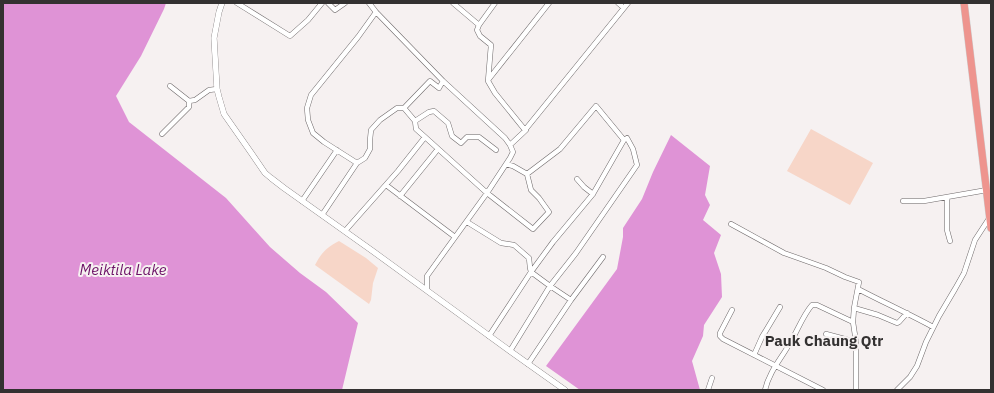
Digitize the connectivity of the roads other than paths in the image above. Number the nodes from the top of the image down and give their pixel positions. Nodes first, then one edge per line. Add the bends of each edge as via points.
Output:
1 (222, 3) edge
2 (237, 3) edge
3 (322, 3) edge
4 (328, 3) edge
5 (345, 3) edge
6 (369, 3) edge
7 (453, 3) edge
8 (495, 3) edge
9 (548, 3) edge
10 (618, 3) edge
11 (628, 3) edge
12 (964, 3) edge
13 (624, 8) junction
14 (376, 12) junction
15 (479, 25) junction
16 (443, 81) junction
17 (488, 81) junction
18 (170, 86) dead end
19 (217, 89) junction
20 (189, 101) junction
21 (404, 108) junction
22 (415, 121) junction
23 (526, 130) junction
24 (162, 134) dead end
25 (425, 137) junction
26 (624, 140) junction
27 (510, 145) junction
28 (438, 149) junction
29 (337, 150) junction
30 (496, 150) dead end
31 (357, 163) junction
32 (506, 164) junction
33 (527, 174) junction
34 (578, 179) dead end
35 (386, 185) junction
36 (987, 190) junction
37 (487, 193) junction
38 (593, 194) junction
39 (400, 196) junction
40 (948, 197) junction
41 (302, 201) junction
42 (903, 201) dead end
43 (322, 215) junction
44 (990, 215) edge
45 (467, 222) junction
46 (731, 224) dead end
47 (991, 228) edge
48 (345, 231) junction
49 (455, 237) junction
50 (950, 241) dead end
51 (603, 257) dead end
52 (531, 272) junction
53 (550, 286) junction
54 (858, 289) junction
55 (427, 290) junction
56 (571, 300) junction
57 (780, 307) dead end
58 (854, 308) junction
59 (732, 310) dead end
60 (907, 313) junction
61 (853, 322) junction
62 (933, 327) junction
63 (826, 334) dead end
64 (489, 336) junction
65 (856, 342) junction
66 (510, 351) junction
67 (754, 355) junction
68 (528, 364) junction
69 (776, 365) junction
70 (712, 378) dead end
71 (566, 390) edge
72 (708, 390) edge
73 (765, 390) edge
74 (823, 390) edge
75 (856, 390) edge
76 (897, 390) edge

1 - 19 street via 214,38
2 - 3 street via 290,36
4 - 5 street via 335,10
6 - 14 street
7 - 15 street
8 - 15 street
9 - 17 street
10 - 13 street
11 - 13 street
12 - 36 highway
13 - 23 street
14 - 16 street
14 - 29 street via 311,95 307,108 308,120 314,133
15 - 17 street via 477,30 480,36 491,45
16 - 21 street via 438,88 430,81
16 - 27 street
17 - 23 street via 494,93
18 - 20 street
19 - 20 street via 209,90 195,100
19 - 41 street via 224,114 259,164 271,178
20 - 24 street via 189,107
21 - 22 street
21 - 31 street via 397,108 371,130 370,149 365,158
22 - 25 street via 416,129
22 - 30 street via 434,111 448,123 452,136 461,143 467,137 479,136
23 - 27 street
25 - 28 street
25 - 35 street
26 - 33 street via 596,106 560,149
26 - 38 street
26 - 53 street via 626,138 633,149 637,165
27 - 32 street via 513,152
28 - 37 street
28 - 39 street
29 - 31 street
29 - 41 street
31 - 43 street
32 - 33 street
32 - 37 street
33 - 37 street via 531,190 549,212 533,229
34 - 38 street
35 - 39 street
35 - 48 street
36 - 40 street
36 - 44 highway
37 - 45 street
38 - 52 street
39 - 49 street
40 - 42 street
40 - 50 street via 947,230
41 - 43 street
43 - 48 street
44 - 47 highway
44 - 62 street via 975,240 964,273
45 - 49 street
45 - 52 street via 501,243 514,245 529,258
46 - 54 street via 784,253 859,282
48 - 55 street
49 - 55 street via 426,276
51 - 56 street
52 - 53 street
52 - 64 street
53 - 56 street
53 - 66 street
54 - 58 street
54 - 60 street
55 - 64 street
56 - 68 street
57 - 67 street
58 - 60 street via 897,323
58 - 61 street
59 - 67 street via 720,336
60 - 62 street
61 - 65 street
61 - 69 street via 812,305
62 - 76 street via 917,366
63 - 65 street
64 - 66 street
65 - 75 street
66 - 68 street
67 - 69 street
68 - 71 street
69 - 73 street
69 - 74 street
70 - 72 street

